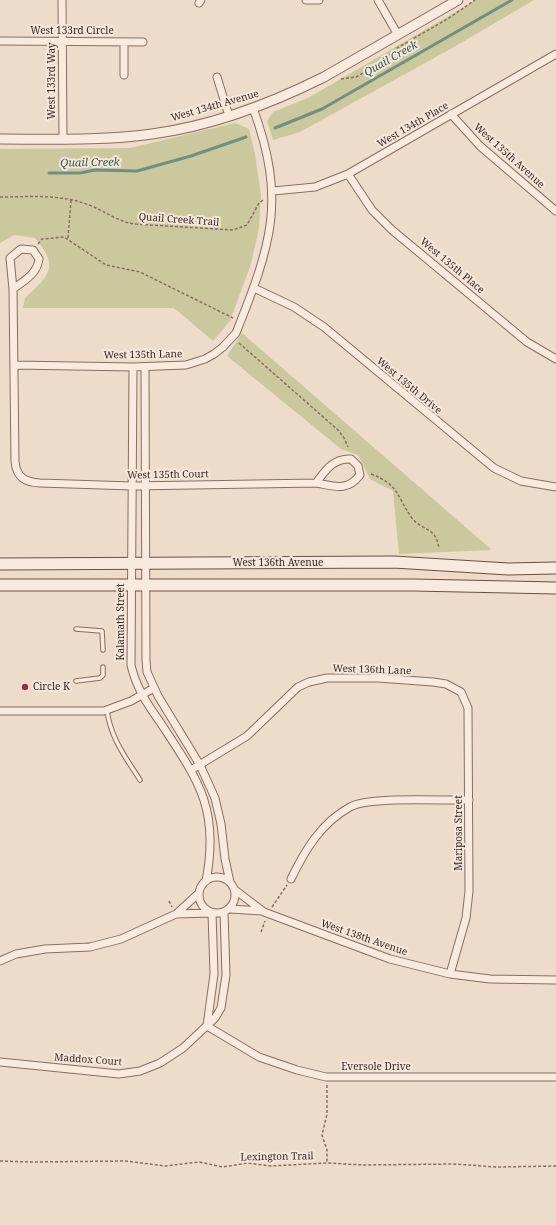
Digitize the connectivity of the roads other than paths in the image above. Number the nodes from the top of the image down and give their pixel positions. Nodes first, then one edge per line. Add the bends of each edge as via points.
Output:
1 (62, 0) edge
2 (306, 0) edge
3 (319, 0) edge
4 (378, 0) edge
5 (458, 0) edge
6 (398, 35) junction
7 (0, 41) edge
8 (62, 41) junction
9 (124, 42) junction
10 (143, 42) dead end
11 (556, 54) edge
12 (124, 75) dead end
13 (217, 77) dead end
14 (253, 108) junction
15 (451, 114) junction
16 (229, 116) junction
17 (63, 138) junction
18 (0, 139) edge
19 (348, 174) junction
20 (273, 192) junction
21 (556, 211) edge
22 (254, 288) junction
23 (13, 289) junction
24 (556, 359) edge
25 (15, 365) junction
26 (145, 366) junction
27 (133, 367) junction
28 (316, 483) junction
29 (145, 485) junction
30 (132, 486) junction
31 (556, 487) edge
32 (132, 563) junction
33 (146, 563) junction
34 (0, 564) edge
35 (556, 568) edge
36 (0, 585) edge
37 (131, 586) junction
38 (146, 586) junction
39 (556, 588) edge
40 (76, 629) dead end
41 (103, 650) dead end
42 (103, 667) dead end
43 (76, 681) dead end
44 (154, 688) junction
45 (461, 692) joint
46 (142, 695) junction
47 (106, 710) junction
48 (0, 711) edge
49 (200, 765) junction
50 (191, 770) junction
51 (140, 780) dead end
52 (469, 800) junction
53 (291, 879) road end
54 (206, 881) junction
55 (230, 882) junction
56 (235, 890) junction
57 (199, 893) junction
58 (227, 910) junction
59 (264, 912) junction
60 (212, 913) junction
61 (176, 914) junction
62 (0, 961) edge
63 (450, 974) junction
64 (556, 980) edge
65 (207, 1026) junction
66 (0, 1062) edge
67 (556, 1077) edge

1 - 8 street, West 133rd Way
2 - 3 street
4 - 6 street
5 - 6 street, West 134th Avenue
6 - 14 street, West 134th Avenue via 319,80
7 - 8 street, West 133rd Circle
8 - 9 street, West 133rd Circle
8 - 17 street, West 133rd Way
9 - 10 street, West 133rd Circle
9 - 12 street
11 - 15 street, West 134th Place
13 - 16 street
14 - 16 street, West 134th Avenue
14 - 20 street via 266,149
15 - 19 street, West 134th Place
15 - 21 street, West 135th Avenue via 480,146
16 - 17 street, West 134th Avenue via 152,134
17 - 18 street, West 134th Avenue
19 - 20 street, West 134th Place via 315,188
19 - 24 street, West 135th Place via 365,202 379,218 527,342
20 - 22 street via 268,242
22 - 26 street, West 135th Lane via 236,333 223,347 205,359 177,366
22 - 31 street, West 135th Drive via 294,307 324,327 494,468 521,481
23 - 23 street via 38,268 40,259 33,250 21,250 10,258
23 - 25 street
25 - 27 street, West 135th Lane
25 - 30 street, West 135th Court via 15,462 21,478 40,483
26 - 27 street, West 135th Lane
26 - 29 street
27 - 30 street, Kalamath Street
28 - 28 street, West 135th Court via 339,487 354,483 360,475 358,466 351,459 345,458 329,465
28 - 29 street, West 135th Court
29 - 30 street, West 135th Court
29 - 33 street
30 - 32 street, Kalamath Street
32 - 33 main road, West 136th Avenue
32 - 34 main road, West 136th Avenue
32 - 37 street, Kalamath Street
33 - 35 main road, West 136th Avenue via 394,562 508,569
33 - 38 street
36 - 37 main road
37 - 38 main road
37 - 46 street, Kalamath Street via 131,665 134,680
38 - 39 main road via 420,585
38 - 44 street via 146,660 147,672
40 - 41 lane via 102,631
42 - 43 lane via 100,678
44 - 46 street
44 - 49 street
45 - 49 street, West 136th Lane via 446,684 378,678 328,678 309,682 298,688 247,736
45 - 52 street, Mariposa Street via 468,708
46 - 47 street
46 - 50 street, Kalamath Street
47 - 48 street
47 - 51 lane via 115,739
49 - 50 street, West 136th Lane
49 - 55 street via 219,812
50 - 54 street, Kalamath Street via 205,800 211,827
52 - 53 street via 374,801 351,806 313,839
52 - 63 street, Mariposa Street via 469,891 466,918
54 - 55 street via 221,877
54 - 57 street
55 - 56 street
56 - 58 street via 235,900
56 - 59 street, West 138th Avenue
57 - 60 street via 203,907
57 - 61 street
58 - 59 street, West 138th Avenue
58 - 60 street
58 - 65 street, Maddox Court via 226,974 221,1008
59 - 63 street, West 138th Avenue via 390,959
60 - 61 street
60 - 65 street via 214,974
61 - 62 street via 121,939 90,947 45,949 16,954
63 - 64 street, West 138th Avenue via 490,979
65 - 66 street, Maddox Court via 183,1048 160,1063 140,1071 119,1074
65 - 67 street, Eversole Drive via 259,1057 326,1077

